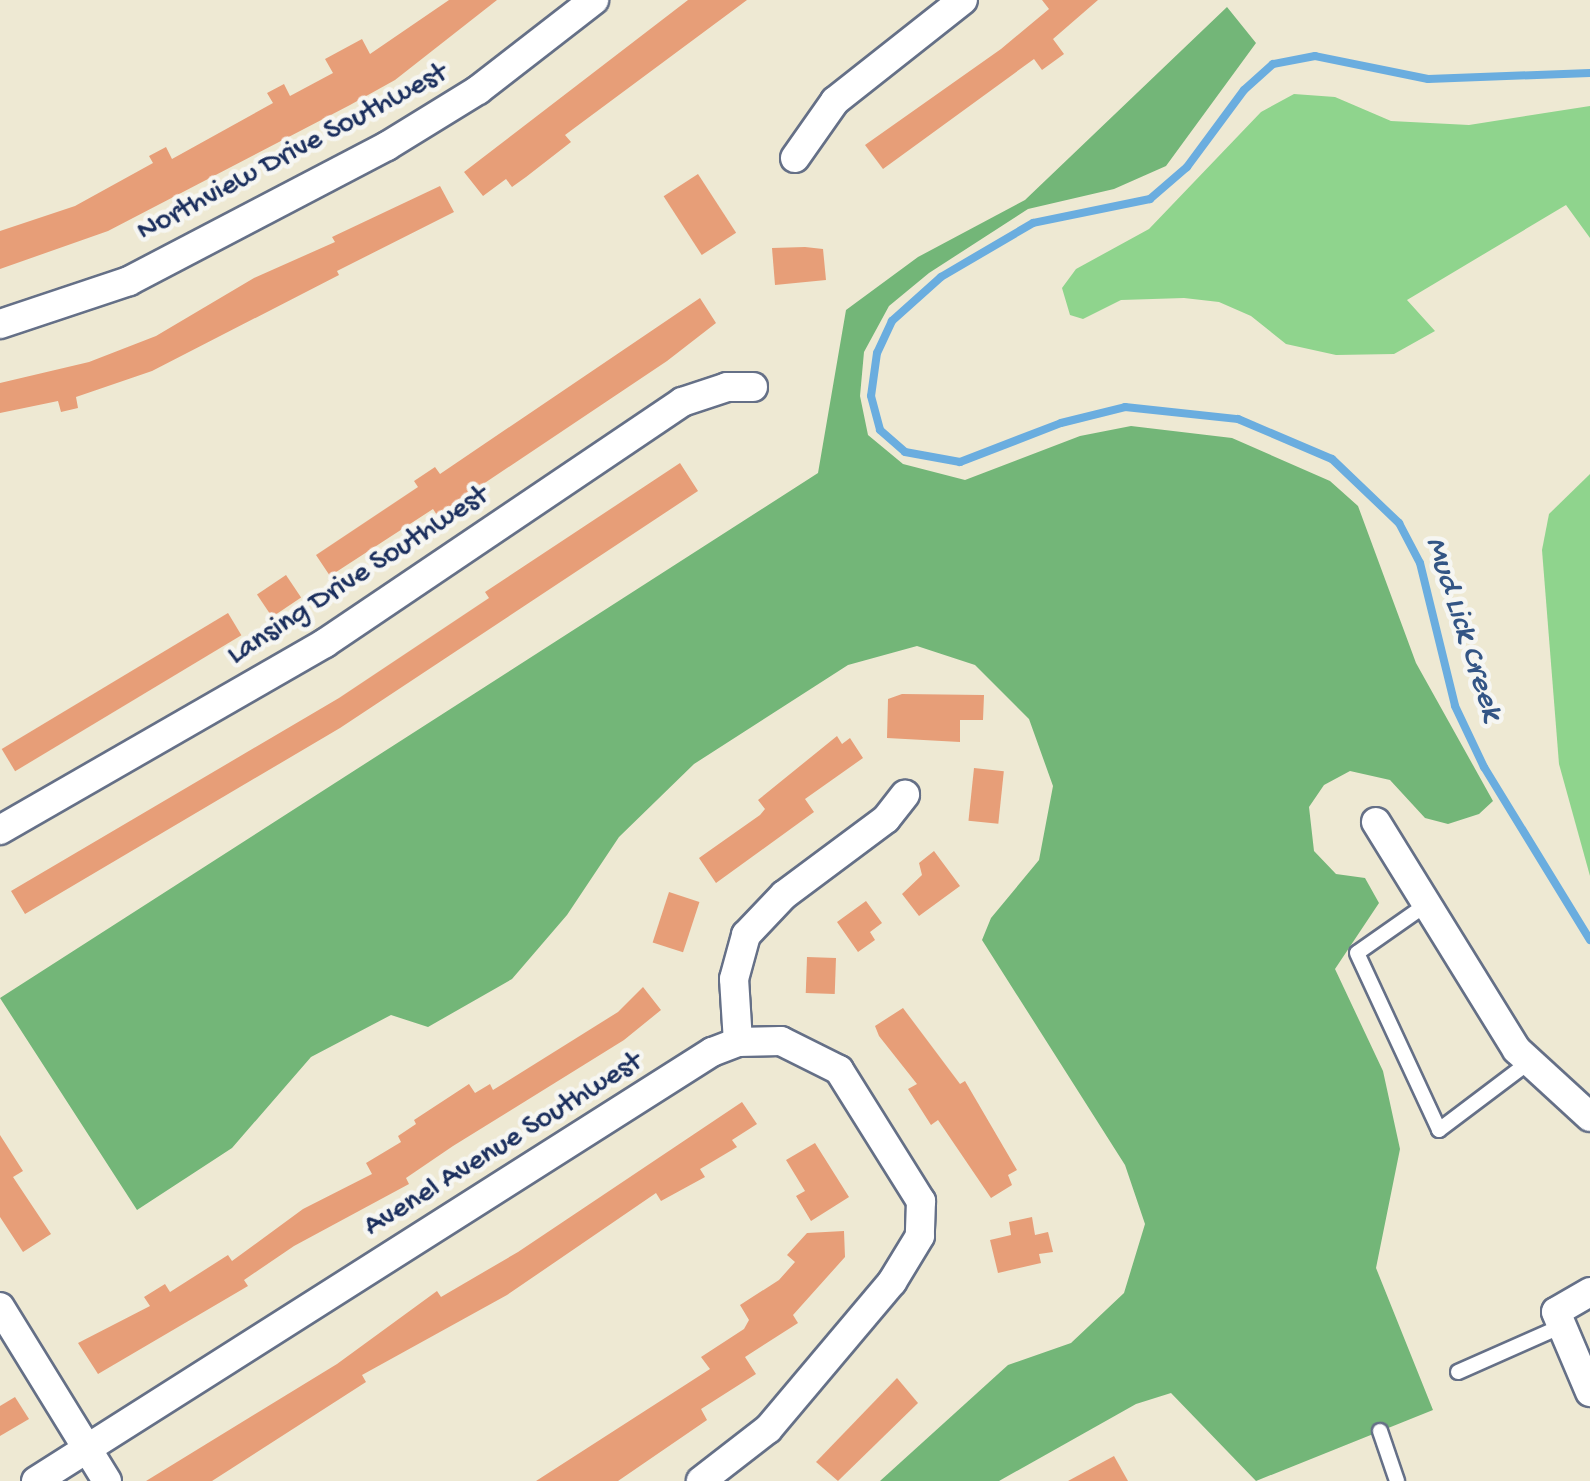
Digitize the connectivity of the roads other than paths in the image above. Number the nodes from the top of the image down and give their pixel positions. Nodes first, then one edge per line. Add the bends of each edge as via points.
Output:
1 (594, 0) edge
2 (963, 0) edge
3 (795, 158) dead end
4 (0, 324) edge
5 (753, 388) dead end
6 (905, 795) dead end
7 (1376, 822) dead end
8 (0, 830) edge
9 (1427, 904) junction
10 (738, 1042) junction
11 (1528, 1063) junction
12 (1590, 1117) edge
13 (1590, 1292) edge
14 (0, 1307) edge
15 (1562, 1326) junction
16 (1458, 1372) dead end
17 (1590, 1392) edge
18 (1380, 1430) dead end
19 (88, 1448) junction
20 (36, 1481) edge
21 (107, 1481) edge
22 (702, 1481) edge
23 (1397, 1481) edge

1 - 4 street, Northview Drive Southwest via 478,90 401,138 129,280
2 - 3 street via 835,101
5 - 8 street, Lansing Drive Southwest via 727,388 682,402 325,642
6 - 10 street via 886,819 784,895 746,935 734,979
7 - 9 street
9 - 11 street
9 - 11 lane via 1357,953 1439,1130 1482,1104
10 - 19 street, Avenel Avenue Southwest via 712,1052
10 - 22 street via 804,1047 838,1070 906,1173 923,1219 918,1243 892,1282 806,1386 768,1430
11 - 12 street
13 - 15 street via 1558,1305
14 - 19 street
15 - 16 lane
15 - 17 street
18 - 23 lane
19 - 20 street, Avenel Avenue Southwest
19 - 21 street

